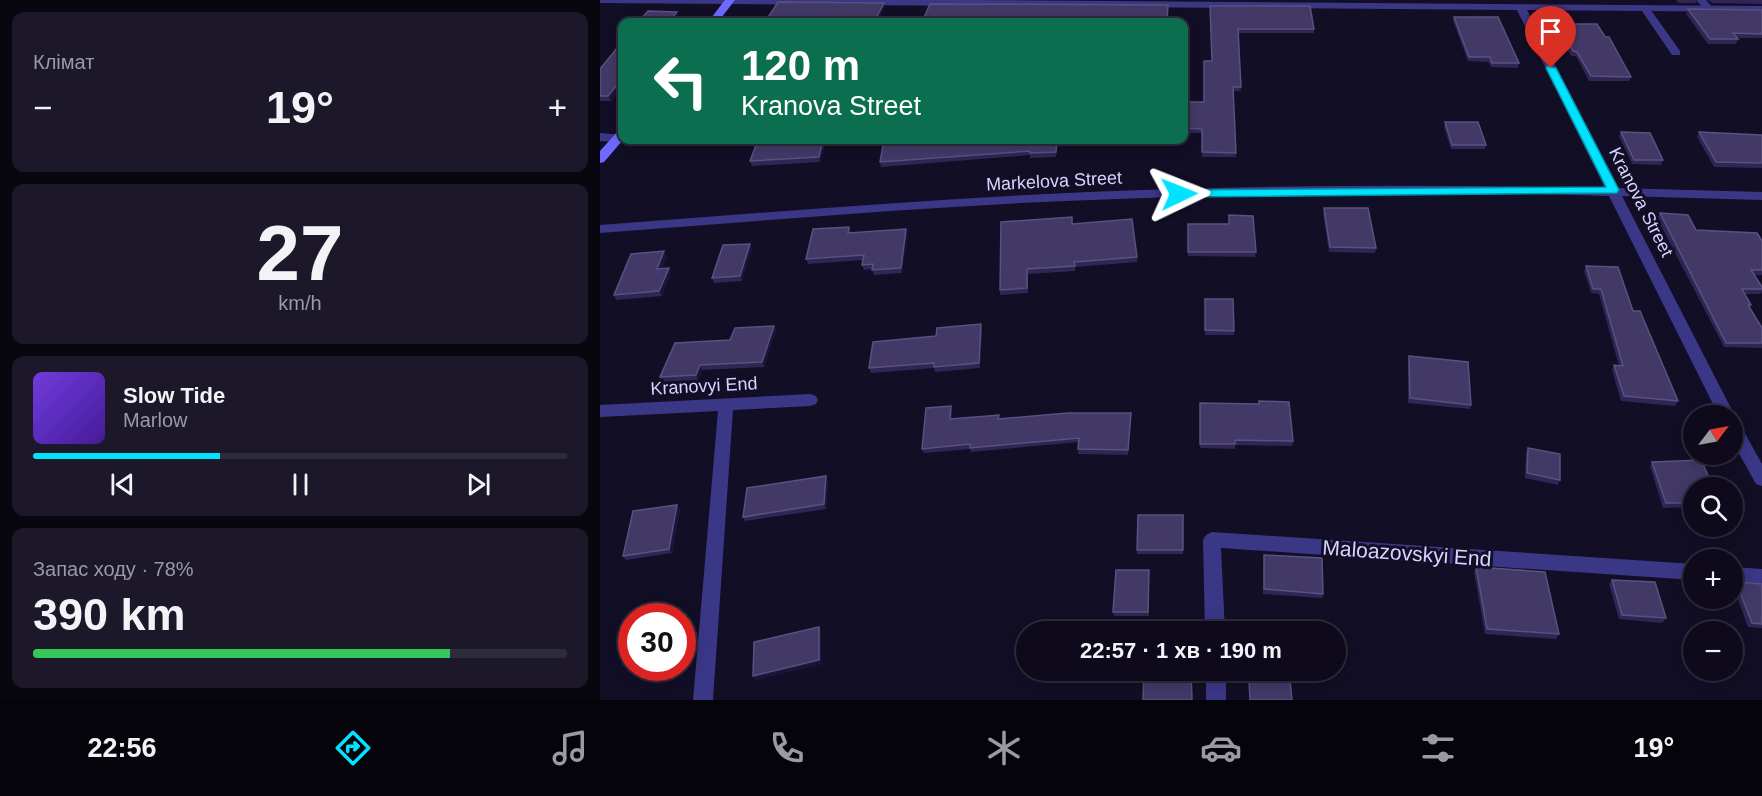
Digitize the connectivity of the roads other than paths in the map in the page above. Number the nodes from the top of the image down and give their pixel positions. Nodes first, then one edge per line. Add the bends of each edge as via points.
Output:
1 (600, 0) edge
2 (729, 1) edge
3 (1344, 3) edge
4 (1705, 4) edge
5 (1520, 7) junction
6 (1645, 8) junction
7 (1762, 9) edge
8 (716, 18) edge
9 (1676, 53) dead end
10 (618, 135) edge
11 (600, 137) edge
12 (618, 137) edge
13 (600, 159) edge
14 (1613, 190) junction
15 (1762, 196) edge
16 (600, 229) edge
17 (810, 400) dead end
18 (726, 404) junction
19 (1722, 405) edge
20 (600, 411) edge
21 (1743, 440) edge
22 (1755, 457) edge
23 (1762, 479) edge
24 (1683, 571) edge
25 (1743, 576) edge
26 (1762, 577) edge
27 (1215, 621) edge
28 (1216, 681) edge
29 (704, 700) edge
30 (1216, 700) edge

1 - 2 street
2 - 3 street
2 - 8 street
3 - 5 street
4 - 6 street
4 - 7 street
5 - 6 street
5 - 14 street, Kranova Street
6 - 9 street
10 - 11 street
12 - 13 street
14 - 15 street, Markelova Street
14 - 16 street, Markelova Street via 1246,191 1101,196 903,206
14 - 19 street, Kranova Street
17 - 18 street, Kranovyi End
18 - 20 street, Kranovyi End
18 - 29 street
21 - 22 street
22 - 23 street
24 - 27 street, Maloazovskyi End via 1212,540
25 - 26 street
28 - 30 street

